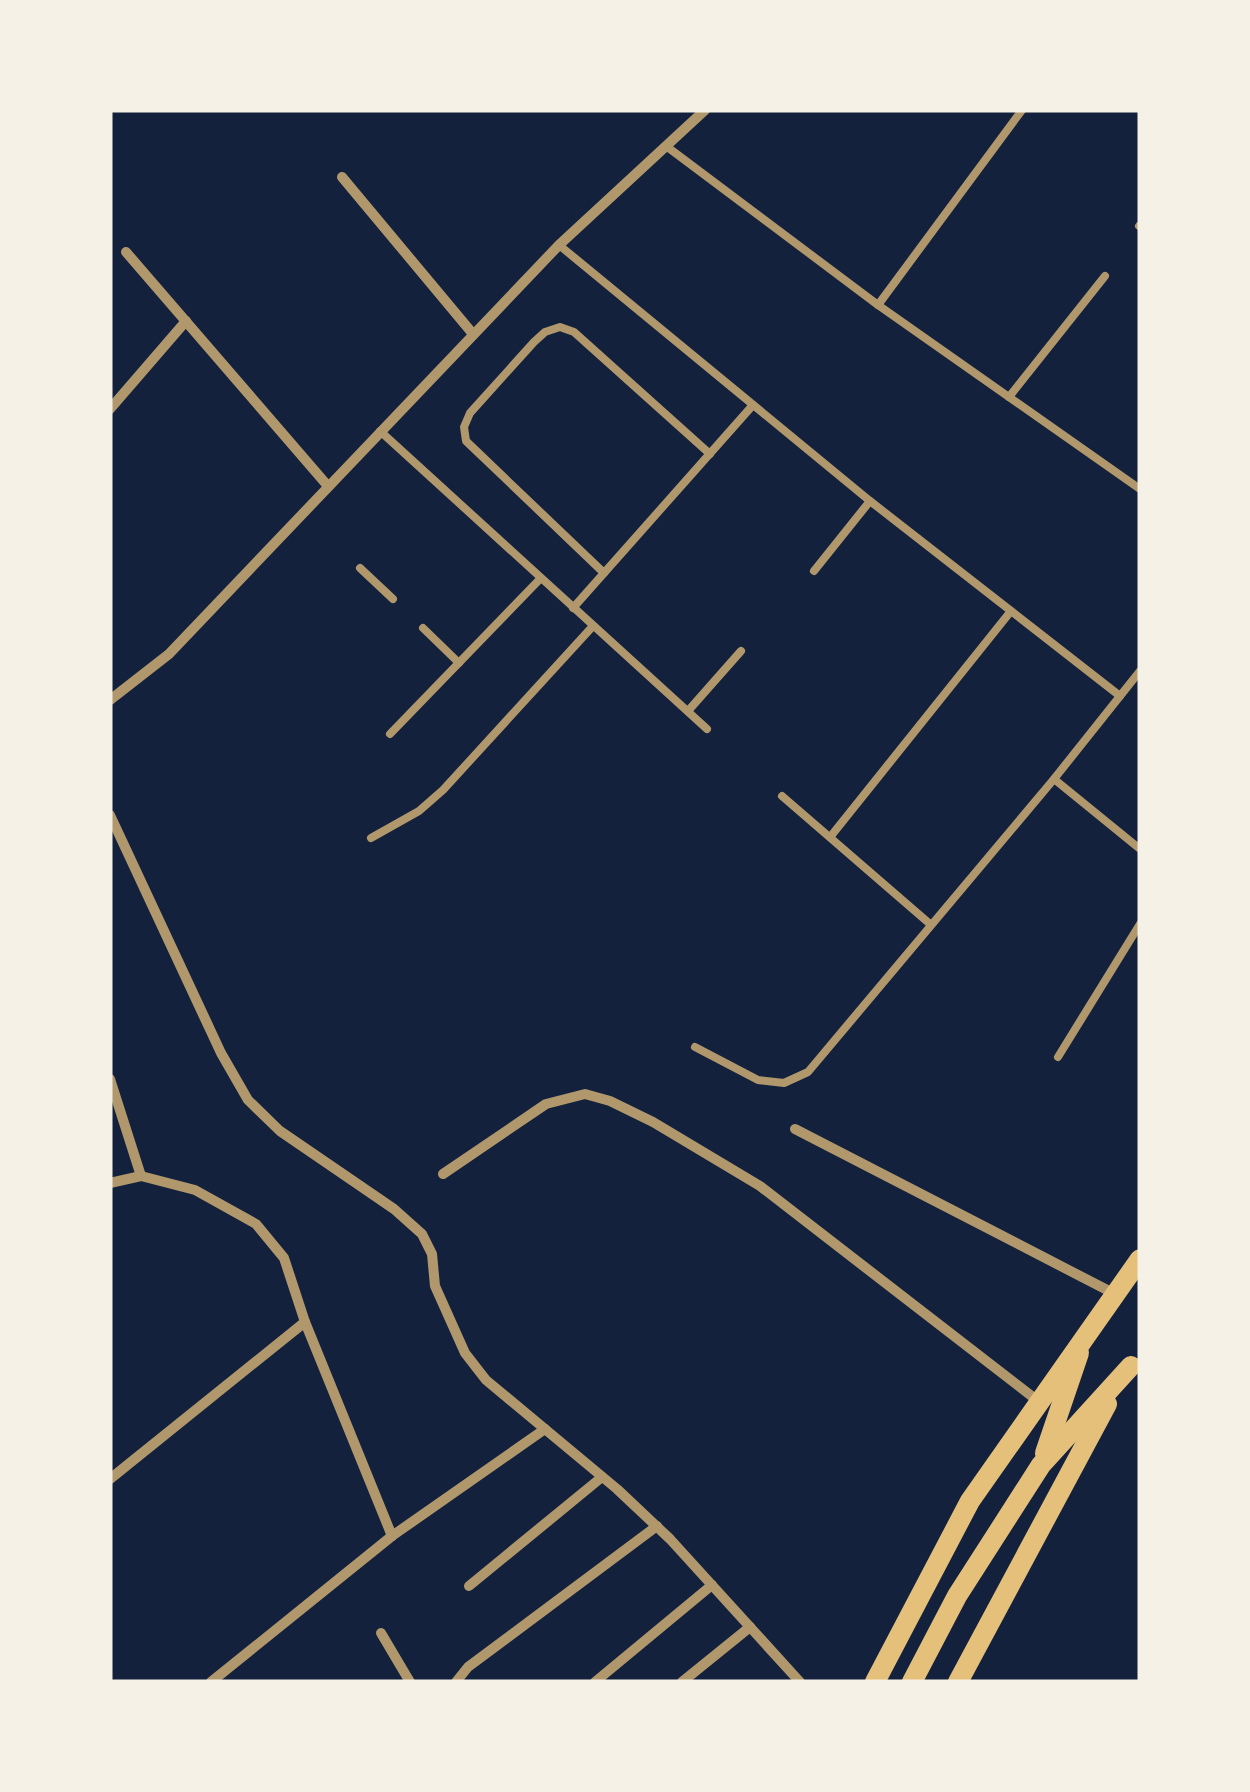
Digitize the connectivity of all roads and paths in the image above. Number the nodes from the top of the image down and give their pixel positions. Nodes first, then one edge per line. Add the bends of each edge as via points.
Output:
1 (705, 110) edge
2 (1022, 110) edge
3 (666, 146) junction
4 (342, 177) dead end
5 (559, 245) junction
6 (126, 252) dead end
7 (1105, 276) dead end
8 (878, 306) junction
9 (186, 322) junction
10 (473, 334) junction
11 (1008, 397) junction
12 (753, 405) junction
13 (110, 409) edge
14 (380, 431) junction
15 (710, 454) junction
16 (327, 485) junction
17 (1140, 489) edge
18 (870, 501) junction
19 (360, 568) dead end
20 (814, 571) dead end
21 (604, 573) junction
22 (541, 578) junction
23 (393, 600) dead end
24 (574, 608) junction
25 (1011, 611) junction
26 (594, 626) junction
27 (423, 628) dead end
28 (741, 652) dead end
29 (459, 663) junction
30 (1140, 671) edge
31 (1120, 696) junction
32 (110, 700) edge
33 (688, 711) junction
34 (706, 729) dead end
35 (390, 734) dead end
36 (1054, 779) junction
37 (782, 796) dead end
38 (110, 815) edge
39 (831, 836) junction
40 (371, 838) dead end
41 (1140, 849) edge
42 (930, 924) junction
43 (1140, 924) edge
44 (695, 1047) dead end
45 (1058, 1058) dead end
46 (110, 1079) edge
47 (795, 1128) dead end
48 (442, 1174) dead end
49 (141, 1176) junction
50 (110, 1183) edge
51 (1140, 1259) edge
52 (1115, 1294) junction
53 (305, 1322) junction
54 (1086, 1334) junction
55 (1136, 1359) edge
56 (1038, 1400) junction
57 (545, 1429) junction
58 (1041, 1464) junction
59 (602, 1477) junction
60 (110, 1479) edge
61 (656, 1526) junction
62 (392, 1536) junction
63 (712, 1585) junction
64 (469, 1586) dead end
65 (750, 1626) junction
66 (381, 1633) dead end
67 (210, 1682) edge
68 (410, 1682) edge
69 (456, 1682) edge
70 (595, 1682) edge
71 (682, 1682) edge
72 (800, 1682) edge
73 (876, 1682) edge
74 (912, 1682) edge
75 (958, 1682) edge

1 - 3 street
2 - 8 lane
3 - 5 street
3 - 8 lane
4 - 10 street
5 - 10 street
5 - 12 lane
6 - 9 street
7 - 11 lane
8 - 11 lane
9 - 13 street
9 - 16 street
10 - 14 street
11 - 17 lane
12 - 15 lane
12 - 18 lane
14 - 16 street
14 - 22 lane
15 - 21 lane
15 - 21 lane via 574,332 560,327 534,342 470,413 466,440
16 - 32 street via 169,654
18 - 20 lane
18 - 25 lane
19 - 23 lane
21 - 24 lane
22 - 24 lane
22 - 29 lane
24 - 26 lane
25 - 31 lane
25 - 39 lane
26 - 33 lane
26 - 40 lane via 443,790
27 - 29 lane
28 - 33 lane
29 - 35 lane
30 - 31 lane
31 - 36 lane
33 - 34 lane
36 - 41 lane
36 - 42 lane
37 - 39 lane
38 - 57 street via 248,1100 280,1131 422,1234 465,1354
39 - 42 lane
42 - 44 lane via 808,1072 784,1082 758,1080
43 - 45 lane
46 - 49 street
47 - 52 street
48 - 56 street via 546,1104 585,1094 610,1101 760,1186
49 - 50 street
49 - 53 street via 196,1190 256,1224 284,1258
51 - 52 main road
52 - 54 main road
53 - 60 street
53 - 62 street
54 - 56 main road
54 - 58 main road
55 - 58 main road
55 - 75 main road
56 - 73 main road via 970,1501
57 - 59 street
57 - 62 street
58 - 74 main road via 957,1596
59 - 61 street
59 - 64 street
61 - 63 street
61 - 69 street
62 - 67 street
63 - 65 street
63 - 70 street
65 - 71 street
65 - 72 street
66 - 68 street

